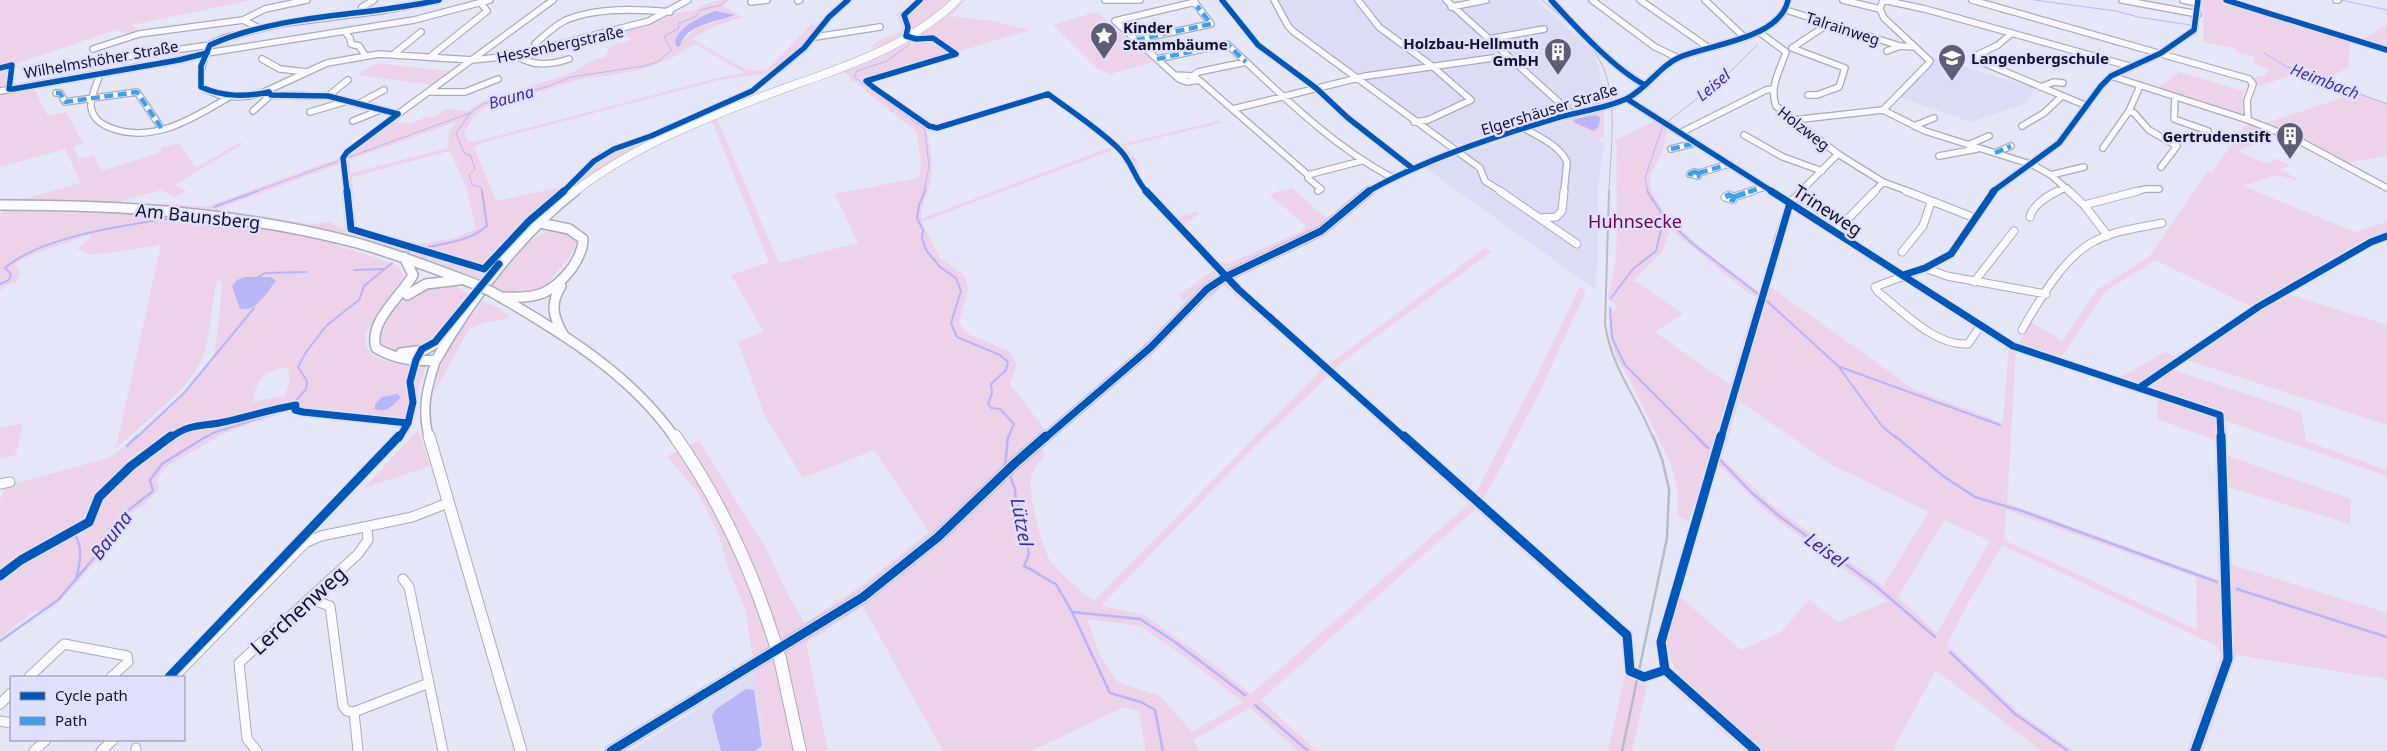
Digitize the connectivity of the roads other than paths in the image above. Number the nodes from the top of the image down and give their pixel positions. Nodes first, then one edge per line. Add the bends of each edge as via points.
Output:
1 (307, 0) edge
2 (374, 0) edge
3 (439, 0) edge
4 (490, 0) edge
5 (553, 0) edge
6 (688, 0) edge
7 (767, 0) edge
8 (848, 0) edge
9 (957, 0) edge
10 (1104, 0) edge
11 (1140, 0) edge
12 (1274, 0) edge
13 (1358, 0) edge
14 (1446, 0) edge
15 (1486, 0) edge
16 (1551, 0) edge
17 (1592, 0) edge
18 (1640, 0) edge
19 (1705, 0) edge
20 (1788, 0) edge
21 (1843, 0) edge
22 (1883, 0) edge
23 (1972, 0) edge
24 (2122, 0) edge
25 (2183, 0) edge
26 (1194, 1) edge
27 (480, 2) junction
28 (751, 2) dead end
29 (2198, 2) edge
30 (1451, 7) junction
31 (1880, 8) junction
32 (1786, 10) junction
33 (670, 12) junction
34 (358, 14) junction
35 (2198, 14) junction
36 (243, 20) junction
37 (1828, 24) junction
38 (257, 27) junction
39 (880, 27) dead end
40 (1544, 29) dead end
41 (345, 32) junction
42 (421, 32) dead end
43 (1759, 32) junction
44 (2012, 33) junction
45 (815, 37) junction
46 (1744, 37) junction
47 (1488, 39) junction
48 (1136, 40) junction
49 (210, 45) junction
50 (1900, 46) junction
51 (1782, 47) junction
52 (1914, 47) junction
53 (1709, 48) junction
54 (1792, 48) junction
55 (93, 50) dead end
56 (537, 51) junction
57 (1887, 51) dead end
58 (207, 53) junction
59 (395, 53) junction
60 (2161, 53) junction
61 (365, 55) junction
62 (431, 56) junction
63 (517, 56) junction
64 (1507, 56) junction
65 (1678, 58) junction
66 (262, 59) dead end
67 (569, 59) dead end
68 (1157, 59) junction
69 (472, 60) junction
70 (1246, 62) junction
71 (61, 66) dead end
72 (1432, 66) junction
73 (2129, 66) junction
74 (779, 69) dead end
75 (307, 72) junction
76 (100, 74) junction
77 (2111, 76) junction
78 (1196, 78) junction
79 (1356, 78) junction
80 (498, 79) dead end
81 (348, 80) dead end
82 (2063, 83) dead end
83 (134, 84) dead end
84 (1645, 85) junction
85 (2140, 86) junction
86 (2040, 87) junction
87 (384, 90) dead end
88 (1773, 90) junction
89 (0, 91) edge
90 (137, 92) junction
91 (429, 92) junction
92 (56, 93) dead end
93 (270, 94) junction
94 (1282, 95) junction
95 (1808, 95) dead end
96 (229, 96) junction
97 (328, 96) junction
98 (2061, 97) junction
99 (2175, 97) junction
100 (94, 98) junction
101 (1627, 99) junction
102 (349, 101) junction
103 (358, 104) junction
104 (2087, 106) junction
105 (1231, 107) junction
106 (380, 110) junction
107 (1883, 110) junction
108 (2129, 110) junction
109 (253, 111) dead end
110 (310, 112) dead end
111 (1572, 114) junction
112 (1934, 118) dead end
113 (1792, 120) junction
114 (2248, 120) junction
115 (353, 121) dead end
116 (1414, 122) junction
117 (1914, 126) junction
118 (2022, 126) dead end
119 (1524, 128) junction
120 (162, 129) junction
121 (2208, 131) dead end
122 (1680, 133) junction
123 (1744, 135) dead end
124 (1988, 136) dead end
125 (1695, 143) junction
126 (1968, 145) junction
127 (2011, 146) dead end
128 (2103, 148) dead end
129 (1978, 149) junction
130 (1671, 150) dead end
131 (1456, 152) junction
132 (1995, 153) junction
133 (1838, 154) junction
134 (1939, 156) dead end
135 (1360, 161) junction
136 (1729, 164) junction
137 (2033, 165) junction
138 (2084, 167) dead end
139 (2161, 167) dead end
140 (1822, 171) junction
141 (1698, 173) dead end
142 (1308, 175) junction
143 (2051, 175) junction
144 (1391, 177) junction
145 (1883, 182) junction
146 (1765, 187) junction
147 (2067, 188) junction
148 (2387, 188) edge
149 (2159, 189) dead end
150 (1318, 191) dead end
151 (1734, 196) dead end
152 (1931, 202) junction
153 (1790, 203) junction
154 (0, 204) edge
155 (2084, 205) junction
156 (2030, 217) dead end
157 (1540, 218) junction
158 (1975, 218) junction
159 (543, 220) junction
160 (2162, 223) dead end
161 (560, 227) junction
162 (2014, 231) dead end
163 (1835, 232) junction
164 (2108, 236) junction
165 (523, 240) junction
166 (1577, 244) dead end
167 (1777, 244) dead end
168 (1902, 252) dead end
169 (404, 257) junction
170 (1926, 268) junction
171 (1903, 275) junction
172 (463, 280) junction
173 (1974, 282) junction
174 (2046, 294) junction
175 (501, 297) junction
176 (1981, 325) junction
177 (2022, 330) dead end
178 (563, 335) junction
179 (448, 336) junction
180 (2013, 346) dead end
181 (416, 353) junction
182 (437, 358) junction
183 (1002, 476) joint
184 (10, 482) dead end
185 (0, 484) edge
186 (448, 503) junction
187 (367, 528) junction
188 (403, 579) dead end
189 (310, 599) junction
190 (29, 676) edge
191 (113, 676) edge
192 (175, 676) edge
193 (429, 683) junction
194 (10, 694) edge
195 (0, 704) edge
196 (354, 712) junction
197 (45, 741) edge
198 (112, 741) edge
199 (519, 749) edge
200 (34, 751) edge
201 (101, 751) edge
202 (257, 751) edge
203 (358, 751) edge
204 (443, 751) edge
205 (611, 751) edge
206 (800, 751) edge

1 - 36 street via 250,14
2 - 34 street via 362,7
3 - 34 street
4 - 27 street, Wilhelmshöher Straße
5 - 69 street
6 - 33 street, Hessenbergstraße
7 - 28 street
8 - 45 street via 829,17
9 - 159 main road via 937,19 899,42 833,72 660,139 593,178
10 - 11 street
12 - 79 street via 1294,32
13 - 72 street via 1379,27
14 - 30 street
15 - 30 street
16 - 84 street via 1622,69
17 - 65 street via 1655,47
18 - 53 street
19 - 46 street
20 - 32 street
21 - 31 street
22 - 31 street
22 - 44 street
23 - 60 street
24 - 35 street
25 - 29 street
26 - 48 street via 1211,24
26 - 48 street via 1115,21
27 - 41 street, Wilhelmshöher Straße via 414,20
27 - 62 street via 487,11
29 - 35 street
30 - 47 street
31 - 52 street via 1890,25
32 - 37 street, Talrainweg
32 - 43 street, Elgershäuser Straße via 1778,20
33 - 56 street, Hessenbergstraße via 637,27
33 - 56 street via 614,13 568,19 535,44
34 - 38 street
35 - 60 street via 2194,30
36 - 38 street
36 - 55 street via 139,34
37 - 50 street, Talrainweg
37 - 54 street
38 - 49 street
39 - 45 street
40 - 47 street
41 - 58 street, Wilhelmshöher Straße
41 - 61 street via 351,44 359,46
42 - 59 street
43 - 46 street, Elgershäuser Straße
43 - 51 street
44 - 73 street
44 - 86 street via 1998,46 1974,56
45 - 74 street
46 - 53 street, Elgershäuser Straße
47 - 64 street
48 - 68 street
49 - 58 street
49 - 71 street
50 - 52 street, Talrainweg
50 - 57 street, Talrainweg
51 - 54 street
51 - 88 street, Holzweg via 1786,52
52 - 107 street via 1930,61
53 - 65 street, Elgershäuser Straße
54 - 95 street via 1845,68 1840,87
56 - 63 street, Hessenbergstraße
58 - 76 street, Wilhelmshöher Straße
58 - 96 street, Hessenbergstraße via 201,66 201,87
59 - 61 street, Hessenbergstraße
59 - 62 street, Hessenbergstraße
60 - 73 street
60 - 114 street via 2249,79 2253,84 2247,101
61 - 75 street, Hessenbergstraße
62 - 69 street, Hessenbergstraße
63 - 67 street via 532,64
63 - 69 street, Hessenbergstraße
64 - 72 street
64 - 111 street
65 - 84 street, Elgershäuser Straße
66 - 75 street via 280,69
68 - 70 street via 1227,44
68 - 78 street via 1182,81
69 - 91 street
70 - 78 street via 1198,72
70 - 94 street
72 - 79 street
72 - 116 street via 1471,100 1428,120
73 - 77 street
75 - 93 street, Hessenbergstraße
76 - 89 street, Wilhelmshöher Straße
76 - 100 street
77 - 85 street
77 - 104 street
78 - 105 street
79 - 94 street
79 - 116 street
80 - 91 street via 461,93
81 - 97 street
82 - 86 street via 2054,82
83 - 90 street
84 - 101 street, Elgershäuser Straße
85 - 99 street
85 - 108 street
86 - 98 street
87 - 103 street
88 - 113 street, Holzweg via 1776,106
88 - 122 street via 1766,90
90 - 100 street
90 - 120 street
91 - 106 street via 398,114
92 - 100 street via 60,93 65,102
93 - 96 street, Hessenbergstraße
93 - 97 street
93 - 109 street
94 - 105 street
94 - 135 street
96 - 120 street via 189,121
97 - 102 street
98 - 104 street
98 - 118 street via 2044,113
99 - 114 street
99 - 121 street via 2174,119
100 - 120 street via 92,112 99,123 110,129 136,134
101 - 111 street, Elgershäuser Straße
101 - 122 street, Trineweg
102 - 103 street
102 - 110 street
103 - 106 street
104 - 137 street via 2059,143
105 - 142 street
106 - 115 street
107 - 113 street
107 - 117 street
108 - 128 street
108 - 139 street via 2150,130 2177,146
111 - 119 street, Elgershäuser Straße
112 - 117 street
113 - 133 street, Holzweg
114 - 148 street via 2296,139
116 - 131 street
117 - 126 street
119 - 131 street, Elgershäuser Straße
119 - 157 street via 1558,149 1566,162 1562,210 1556,217
122 - 125 street, Trineweg
123 - 140 street, Holzweg via 1783,158
124 - 126 street
125 - 130 street
125 - 136 street, Trineweg
126 - 129 street
127 - 132 street
129 - 132 street
129 - 134 street
131 - 144 street, Elgershäuser Straße
131 - 157 street via 1480,168 1485,181
132 - 137 street
133 - 140 street, Holzweg
133 - 145 street
135 - 142 street
135 - 144 street
136 - 141 street
136 - 146 street, Trineweg
137 - 143 street
137 - 158 street via 1990,194
138 - 143 street
140 - 153 street, Holzweg
142 - 150 street via 1321,189
143 - 147 street
144 - 183 street, Elgershäuser Straße via 1367,192 1321,231 1246,266 1207,289 1151,347
145 - 152 street
145 - 163 street
146 - 151 street
146 - 153 street, Trineweg
147 - 155 street
147 - 156 street via 2050,194 2031,212
149 - 155 street via 2146,189
152 - 158 street
152 - 168 street via 1923,226
153 - 163 street, Trineweg
153 - 167 street, Holzweg
154 - 169 main road, Am Baunsberg via 200,214 271,224 354,242
155 - 164 street
157 - 166 street
158 - 170 street via 1951,254
159 - 161 main road
159 - 165 main road
159 - 178 main road via 576,228 587,239 584,256 556,292 552,304 554,319
160 - 164 street
161 - 165 main road via 542,230
161 - 175 main road via 576,232 582,239 584,248 572,269 552,291 535,297
162 - 173 street
163 - 171 street, Trineweg
164 - 174 street via 2087,245 2073,258
165 - 179 main road
169 - 172 main road, Am Baunsberg
169 - 182 main road via 413,275 410,284 377,324 372,334 373,341 382,353 396,358
170 - 171 street
170 - 173 street
171 - 176 street, Trineweg
171 - 176 street via 1877,284 1875,289 1944,340 1956,345 1968,344
172 - 175 main road, Am Baunsberg, bridge
172 - 181 main road via 436,281 416,288 379,327 376,337 384,350
173 - 174 street
174 - 177 street
175 - 178 main road, Am Baunsberg
176 - 180 street, Trineweg
178 - 206 main road, Am Baunsberg, bridge via 653,410 725,516 758,592 774,640
179 - 181 main road via 432,348
179 - 182 main road
181 - 182 main road
182 - 186 street via 424,396 424,422
183 - 205 street via 938,537 863,597
184 - 185 street
186 - 187 street via 412,517
186 - 199 street
187 - 189 street, Lerchenweg via 368,540 358,554
187 - 192 street via 321,536 305,543
188 - 193 street via 409,587
189 - 196 street via 330,606 343,706
189 - 202 street, Lerchenweg via 240,663 247,739
190 - 191 street via 64,644 127,656 128,662
193 - 196 street
193 - 204 street
194 - 195 street
196 - 203 street
197 - 200 street
198 - 201 street

